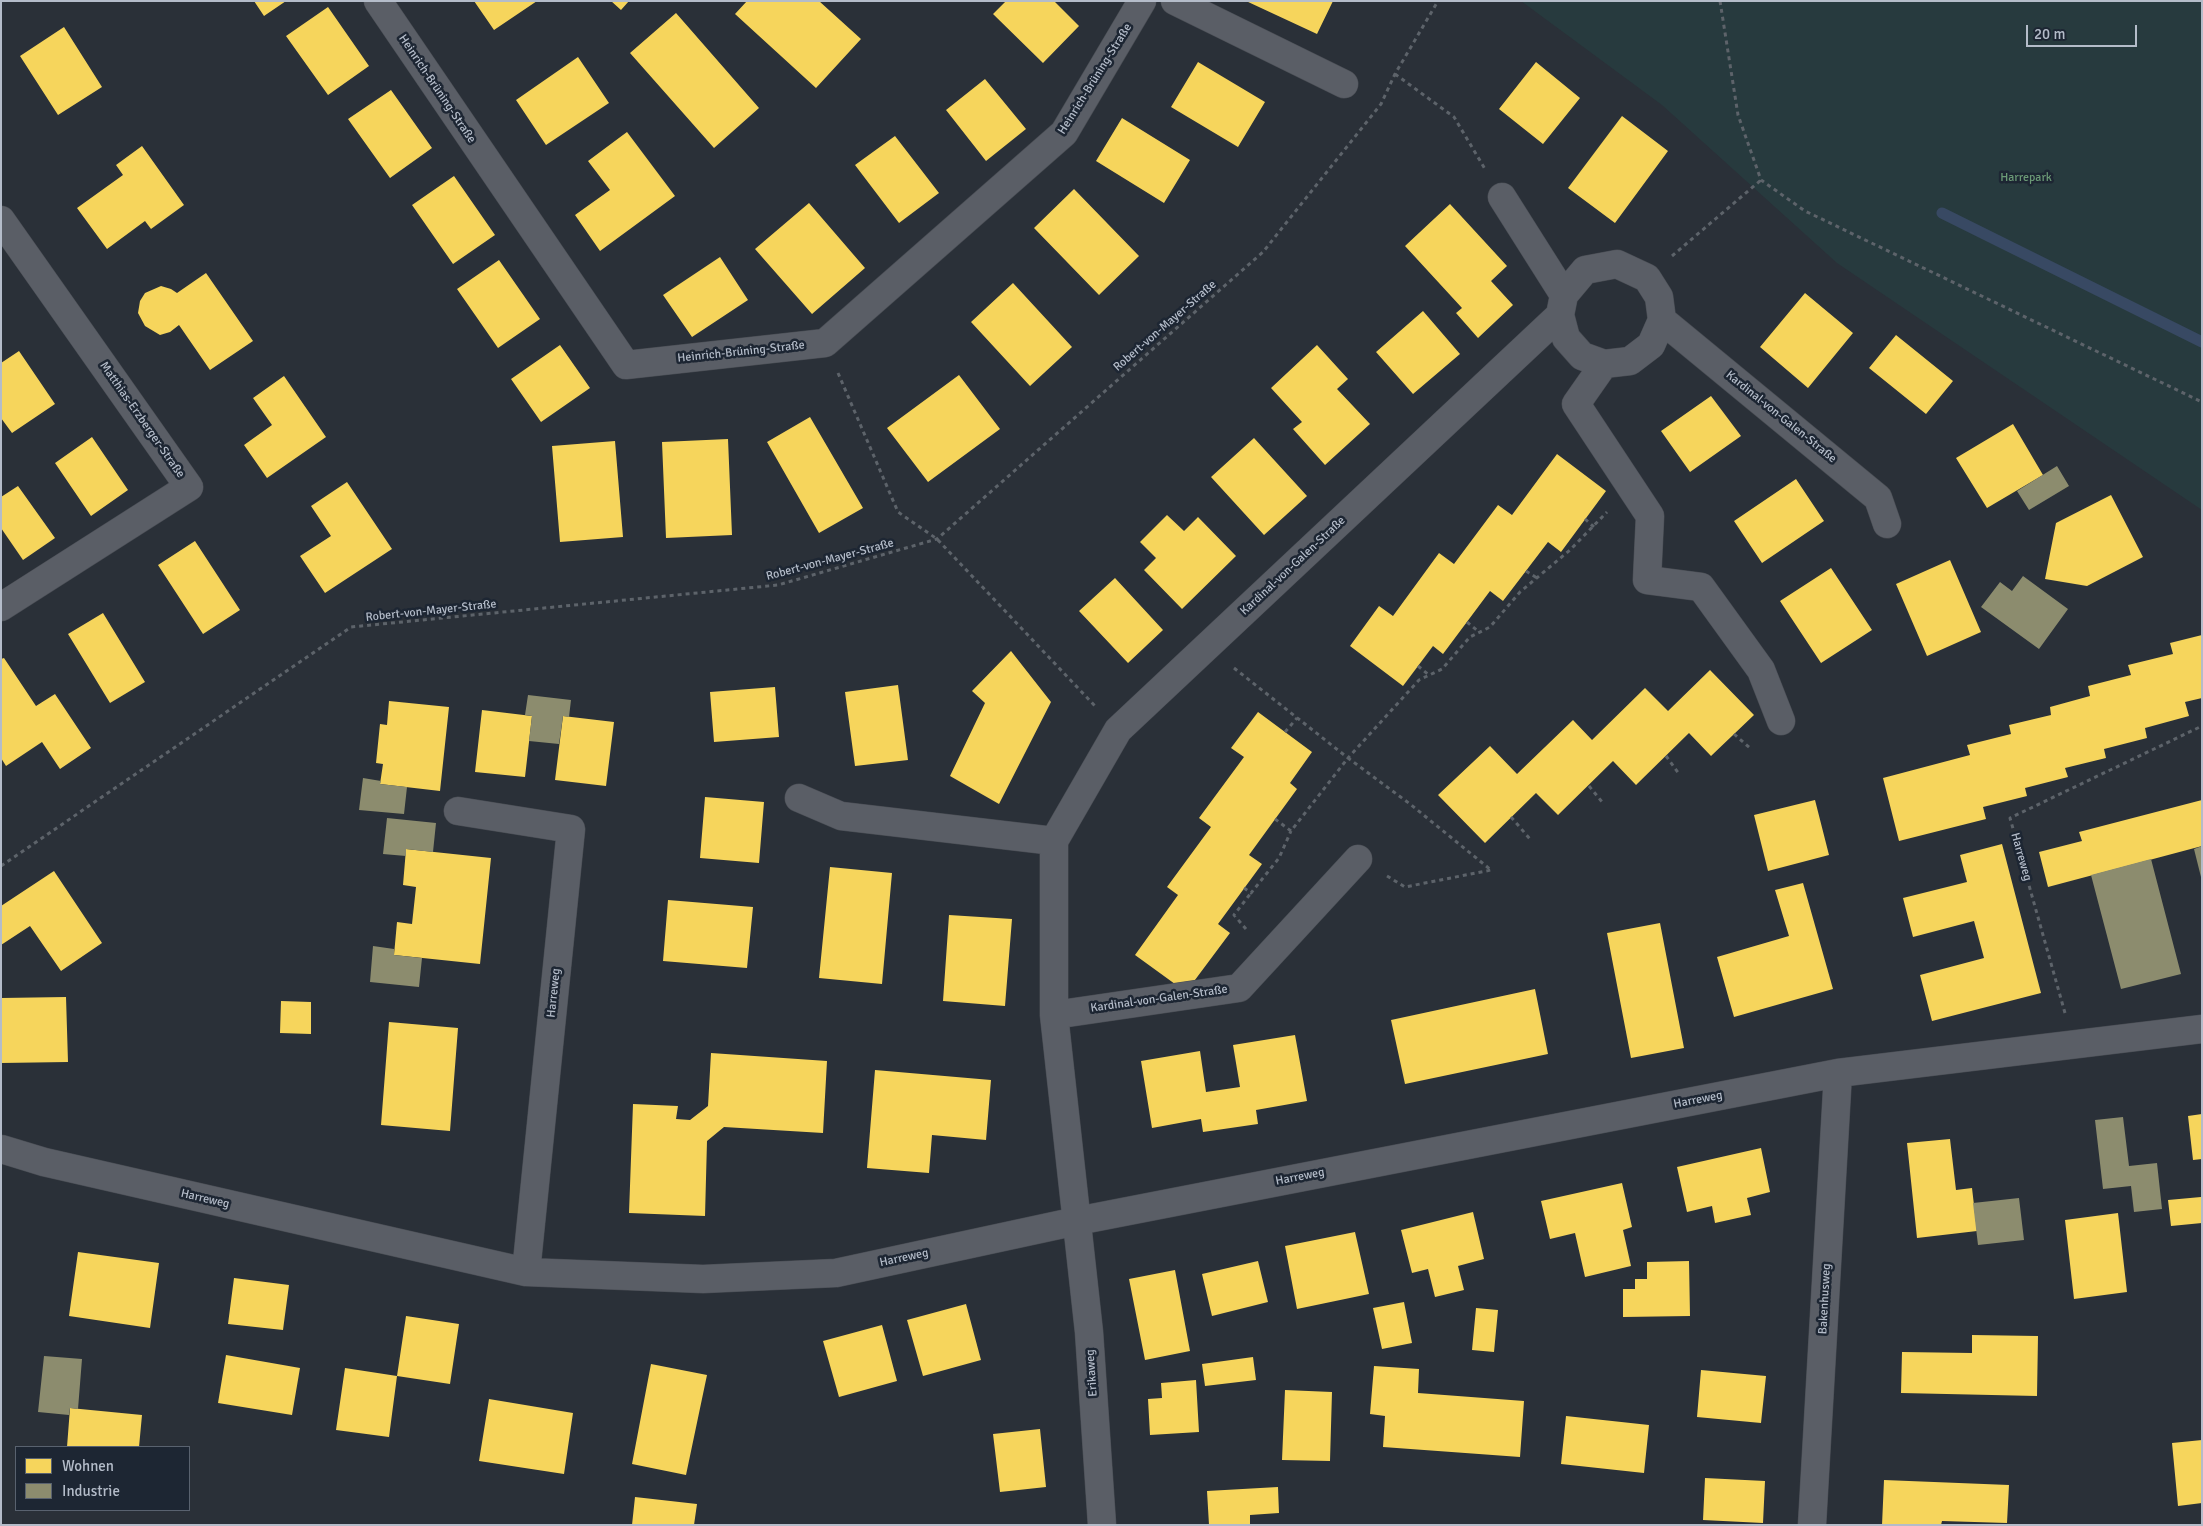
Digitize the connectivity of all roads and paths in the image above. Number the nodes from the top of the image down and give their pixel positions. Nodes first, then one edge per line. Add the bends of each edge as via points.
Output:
1 (378, 1) edge
2 (1142, 1) edge
3 (1175, 1) edge
4 (1438, 1) edge
5 (1720, 1) edge
6 (1395, 74) junction
7 (1344, 84) dead end
8 (1761, 180) junction
9 (1502, 197) joint
10 (1, 220) edge
11 (1647, 278) junction
12 (1562, 305) junction
13 (1662, 320) junction
14 (825, 343) junction
15 (1604, 364) junction
16 (2202, 402) edge
17 (1629, 484) junction
18 (1585, 519) dead end
19 (1888, 524) dead end
20 (1594, 527) junction
21 (937, 539) junction
22 (1526, 571) dead end
23 (1537, 578) junction
24 (1, 607) edge
25 (1467, 622) dead end
26 (1479, 632) junction
27 (1207, 647) junction
28 (1418, 666) dead end
29 (1429, 675) junction
30 (1297, 718) junction
31 (1781, 721) dead end
32 (2202, 726) edge
33 (1118, 730) junction
34 (1285, 732) dead end
35 (1734, 734) dead end
36 (1751, 749) dead end
37 (1666, 756) dead end
38 (1348, 758) junction
39 (1679, 774) dead end
40 (1588, 786) dead end
41 (799, 798) dead end
42 (1603, 803) dead end
43 (458, 811) dead end
44 (1511, 817) dead end
45 (1275, 819) dead end
46 (1291, 831) junction
47 (1530, 839) dead end
48 (1054, 841) junction
49 (1358, 859) joint
50 (1, 866) edge
51 (1244, 888) dead end
52 (1250, 893) junction
53 (1242, 936) dead end
54 (1054, 1015) junction
55 (2202, 1029) edge
56 (2073, 1043) junction
57 (1838, 1073) junction
58 (1, 1149) edge
59 (1077, 1221) junction
60 (526, 1272) junction
61 (1102, 1525) edge
62 (1812, 1525) edge

1 - 14 street, Heinrich-Brüning-Straße via 626,365
2 - 14 street, Heinrich-Brüning-Straße via 1064,132
3 - 7 street
4 - 6 path, Robert-von-Mayer-Straße
5 - 8 path via 1738,115
6 - 9 path via 1454,118
6 - 21 path, Robert-von-Mayer-Straße via 1381,104 1263,252
8 - 11 path
8 - 16 path via 1805,211
9 - 12 street
10 - 24 street, Matthias-Erzberger-Straße via 189,486
11 - 12 street, Kardinal-von-Galen-Straße via 1617,264 1586,270
11 - 13 street via 1659,297
12 - 15 street via 1566,338 1582,356
12 - 27 street, Kardinal-von-Galen-Straße
13 - 15 street via 1652,345 1630,361
13 - 19 street, Kardinal-von-Galen-Straße via 1878,498
14 - 21 path via 898,512
15 - 17 street via 1576,404
17 - 20 path
17 - 31 street via 1650,516 1647,580 1701,587 1761,670
18 - 20 path
20 - 23 path
21 - 33 path
21 - 50 path, Robert-von-Mayer-Straße via 778,586 351,627
22 - 23 path
23 - 26 path via 1520,592 1490,627
25 - 26 path
26 - 29 path via 1470,636 1442,669
27 - 30 path
27 - 33 street, Kardinal-von-Galen-Straße
28 - 29 path
29 - 38 path via 1419,680
30 - 34 path
30 - 38 path
32 - 56 path, Harreweg via 2010,818
33 - 48 street, Kardinal-von-Galen-Straße
35 - 36 path
37 - 39 path
38 - 46 path
38 - 49 path via 1491,870 1405,887
40 - 42 path
41 - 48 street via 841,816
43 - 60 street, Harreweg via 571,829
44 - 47 path
45 - 46 path
46 - 52 path via 1279,858
48 - 54 street, Kardinal-von-Galen-Straße
49 - 54 street, Kardinal-von-Galen-Straße via 1239,988
51 - 52 path
52 - 53 path via 1234,916 1247,928
54 - 59 street, Kardinal-von-Galen-Straße
55 - 56 street, Harreweg
56 - 57 street, Harreweg
57 - 59 street, Harreweg
57 - 62 street, Bakenhusweg
58 - 60 street, Harreweg via 44,1162
59 - 60 street, Harreweg via 836,1273 703,1279
59 - 61 street, Erikaweg via 1089,1332

